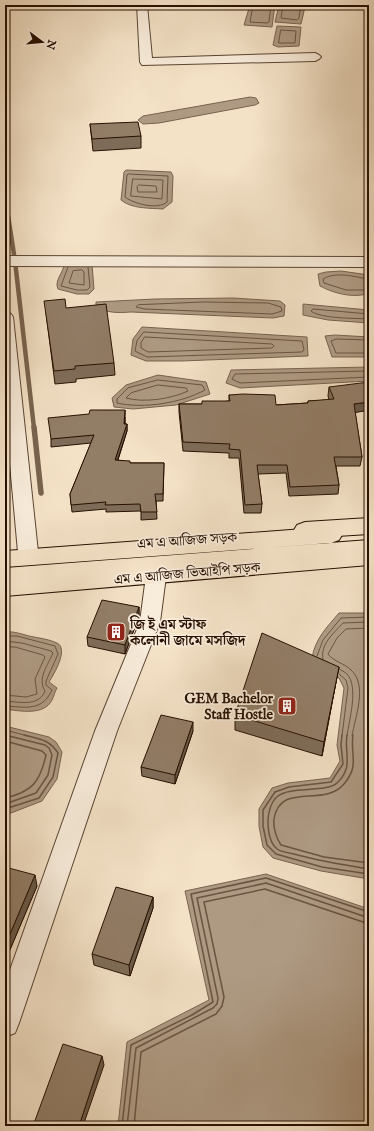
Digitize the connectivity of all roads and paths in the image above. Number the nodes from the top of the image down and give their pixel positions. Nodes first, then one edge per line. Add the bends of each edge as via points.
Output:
1 (142, 5) edge
2 (315, 57) dead end
3 (5, 261) edge
4 (369, 262) edge
5 (5, 317) edge
6 (7, 352) edge
7 (369, 526) edge
8 (369, 533) edge
9 (369, 548) edge
10 (28, 552) junction
11 (5, 554) edge
12 (369, 557) edge
13 (5, 559) edge
14 (5, 576) edge
15 (156, 576) junction
16 (5, 588) edge
17 (5, 1023) edge

1 - 2 street via 146,62
3 - 4 street
5 - 6 street
6 - 10 street
7 - 10 main road, এম এ আজিজ সড়ক
8 - 13 main road
9 - 14 main road
10 - 11 main road, এম এ আজিজ সড়ক
12 - 15 main road, এম এ আজিজ ভিআইপি সড়ক
15 - 16 main road, এম এ আজিজ ভিআইপি সড়ক
15 - 17 street via 150,622 106,730

